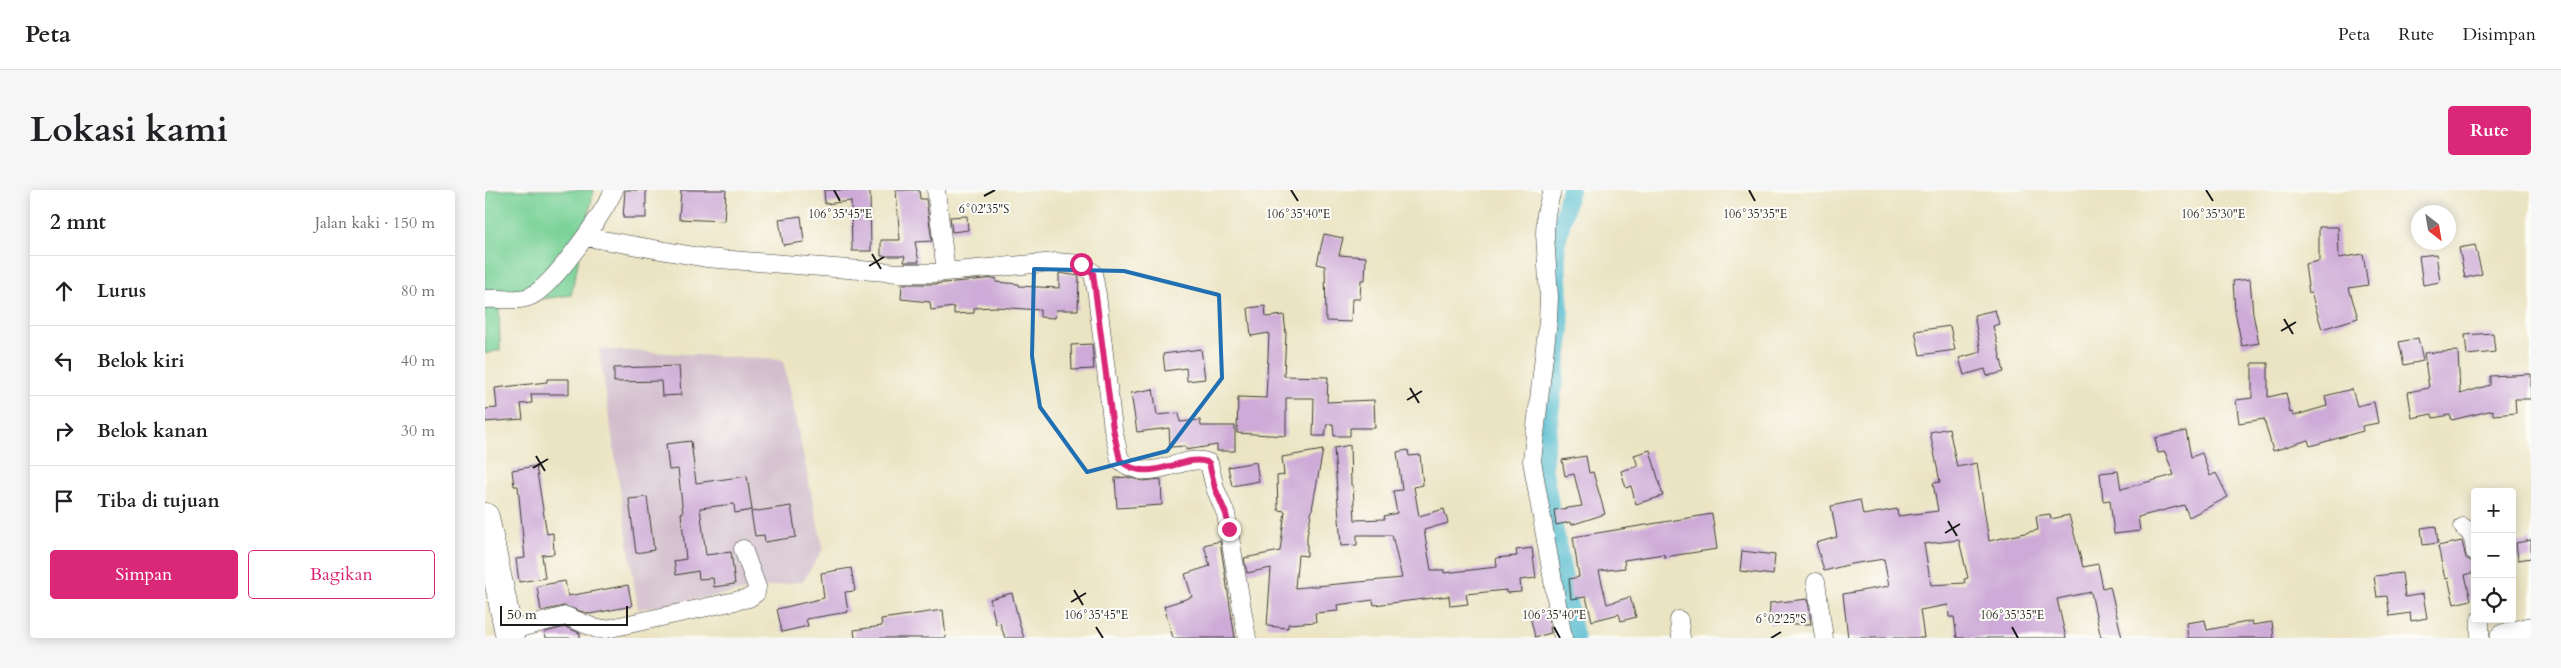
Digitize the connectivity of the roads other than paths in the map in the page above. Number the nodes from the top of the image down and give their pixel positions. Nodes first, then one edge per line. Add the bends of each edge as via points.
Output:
1 (614, 190) edge
2 (936, 190) edge
3 (1552, 190) edge
4 (586, 237) junction
5 (947, 272) junction
6 (485, 299) edge
7 (485, 516) edge
8 (2463, 527) dead end
9 (2471, 534) edge
10 (743, 549) dead end
11 (1816, 582) dead end
12 (1679, 620) dead end
13 (2480, 623) edge
14 (2531, 631) edge
15 (509, 634) edge
16 (1247, 638) edge
17 (1563, 638) edge
18 (1681, 638) edge
19 (1824, 638) edge
20 (2480, 638) edge
21 (2504, 638) edge

1 - 4 street
2 - 5 street
3 - 17 street via 1545,234 1548,320 1532,461
4 - 5 street via 706,258 880,272
4 - 6 street via 545,286 533,295
5 - 16 street via 1056,262 1081,264 1093,273 1120,460 1132,469 1141,470 1199,460 1209,463 1226,514
7 - 15 main road
8 - 9 street
10 - 15 street via 757,587 756,593 749,598 606,629 566,616
11 - 19 street
12 - 18 street
13 - 20 street
14 - 21 main road

